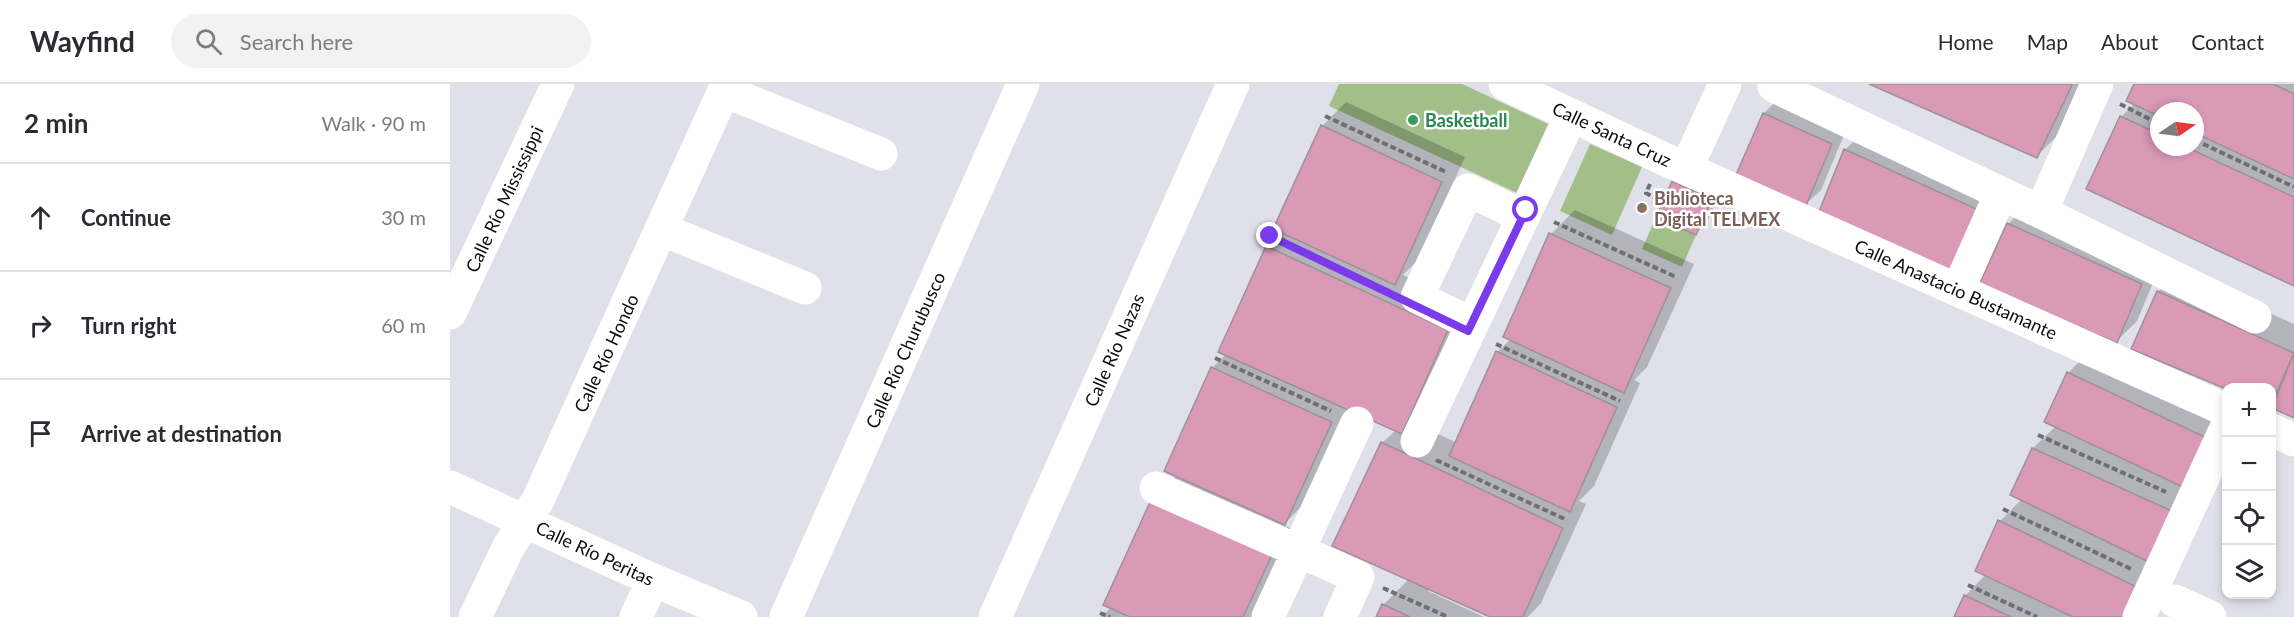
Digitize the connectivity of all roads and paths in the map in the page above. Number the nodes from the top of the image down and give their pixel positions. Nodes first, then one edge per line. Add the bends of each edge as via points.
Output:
1 (558, 84) edge
2 (1023, 84) edge
3 (1233, 84) edge
4 (1505, 84) edge
5 (1725, 84) edge
6 (2097, 84) edge
7 (1774, 86) dead end
8 (726, 88) edge
9 (1560, 101) edge
10 (2124, 107) dead end
11 (1325, 116) dead end
12 (2150, 120) edge
13 (2204, 144) edge
14 (881, 154) dead end
15 (1670, 171) junction
16 (1455, 176) dead end
17 (2294, 187) edge
18 (2001, 193) junction
19 (1662, 202) dead end
20 (2041, 212) junction
21 (1525, 213) junction
22 (663, 230) junction
23 (1270, 236) dead end
24 (1676, 277) dead end
25 (805, 288) dead end
26 (1958, 290) junction
27 (1391, 294) dead end
28 (450, 313) edge
29 (2255, 317) dead end
30 (1470, 328) junction
31 (1620, 401) dead end
32 (2222, 408) edge
33 (1357, 423) dead end
34 (2276, 432) edge
35 (2038, 435) dead end
36 (2222, 437) edge
37 (2294, 440) edge
38 (1417, 441) dead end
39 (450, 487) edge
40 (1156, 488) dead end
41 (2192, 503) junction
42 (2003, 510) dead end
43 (524, 521) junction
44 (1299, 551) junction
45 (1358, 577) junction
46 (654, 580) junction
47 (1968, 585) dead end
48 (2166, 591) junction
49 (1100, 612) dead end
50 (475, 617) edge
51 (636, 617) edge
52 (741, 617) edge
53 (786, 617) edge
54 (995, 617) edge
55 (1110, 617) edge
56 (1269, 617) edge
57 (1340, 617) edge
58 (1448, 617) edge
59 (2037, 617) edge
60 (2139, 617) edge
61 (2210, 617) edge

1 - 28 street, Calle Río Mississippi
2 - 53 street, Calle Río Churubusco
3 - 54 street, Calle Río Nazas
4 - 9 street, Calle Santa Cruz
5 - 15 street
6 - 20 street
7 - 18 street
8 - 14 street
8 - 22 street, Calle Río Hondo
9 - 15 street, Calle Santa Cruz
9 - 21 street
10 - 12 path
11 - 16 path
13 - 17 path
15 - 19 path via 1646,193
15 - 26 street, Calle Anastacio Bustamante
18 - 20 street
18 - 26 street
20 - 29 street
21 - 24 path
21 - 30 street
21 - 30 street via 1468,189 1417,297
22 - 25 street
22 - 43 street, Calle Río Hondo via 538,500
23 - 27 path
26 - 32 street, Calle Anastacio Bustamante
30 - 31 path
30 - 38 street
33 - 44 street
34 - 37 street
35 - 41 path
36 - 41 street
39 - 43 street, Calle Río Peritas
40 - 44 street
41 - 48 street
42 - 48 path
43 - 46 street, Calle Río Peritas
43 - 50 street, Calle Río Hondo
44 - 45 street
44 - 56 street
45 - 57 street
45 - 58 path
46 - 51 street
46 - 52 street, Calle Río Peritas
47 - 59 path
48 - 60 street
48 - 61 street
49 - 55 path

